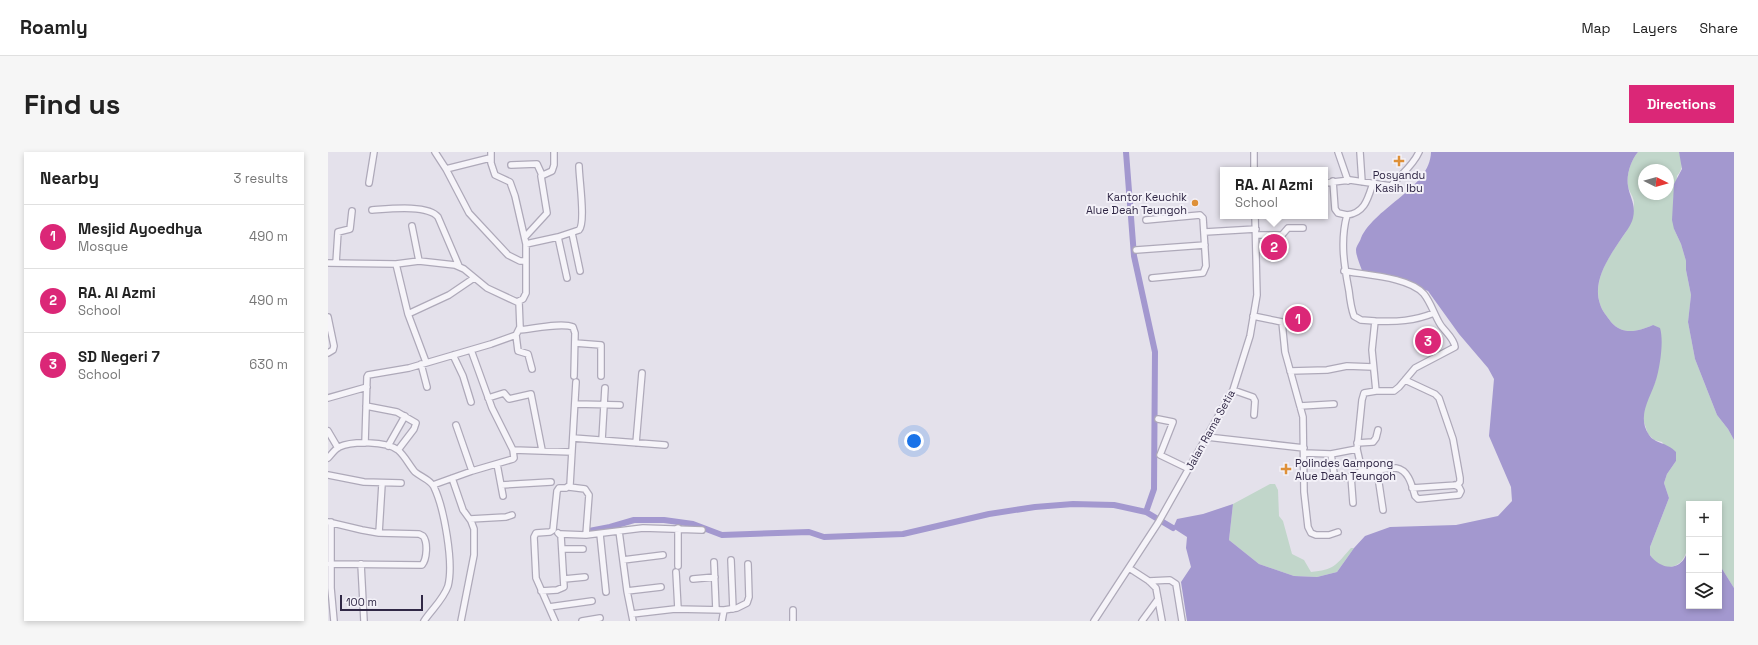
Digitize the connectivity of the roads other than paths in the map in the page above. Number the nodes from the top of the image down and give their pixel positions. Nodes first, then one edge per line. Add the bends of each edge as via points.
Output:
1 (374, 152) edge
2 (435, 152) edge
3 (554, 152) edge
4 (1254, 152) edge
5 (1338, 152) edge
6 (1360, 152) edge
7 (1419, 152) edge
8 (490, 155) edge
9 (512, 165) dead end
10 (579, 166) dead end
11 (1254, 167) edge
12 (446, 169) junction
13 (542, 175) junction
14 (1333, 181) junction
15 (1348, 181) junction
16 (1328, 182) edge
17 (1362, 182) junction
18 (369, 183) dead end
19 (1373, 183) junction
20 (372, 210) dead end
21 (352, 211) dead end
22 (1347, 215) junction
23 (1256, 219) edge
24 (1146, 220) dead end
25 (412, 226) dead end
26 (1303, 228) dead end
27 (1256, 229) junction
28 (1205, 232) junction
29 (572, 233) junction
30 (1256, 235) junction
31 (525, 237) junction
32 (558, 237) junction
33 (526, 244) junction
34 (1205, 245) junction
35 (1136, 250) dead end
36 (418, 261) junction
37 (526, 261) junction
38 (328, 263) edge
39 (336, 263) junction
40 (396, 264) junction
41 (459, 266) junction
42 (580, 271) dead end
43 (1344, 272) junction
44 (474, 278) junction
45 (567, 278) dead end
46 (1152, 278) dead end
47 (519, 302) junction
48 (1434, 313) junction
49 (408, 314) junction
50 (1253, 316) junction
51 (328, 317) edge
52 (1375, 321) junction
53 (518, 333) junction
54 (575, 343) junction
55 (471, 350) junction
56 (328, 352) edge
57 (453, 355) junction
58 (424, 363) junction
59 (1373, 367) junction
60 (532, 369) dead end
61 (1290, 371) junction
62 (642, 373) dead end
63 (601, 376) dead end
64 (1405, 380) junction
65 (367, 387) junction
66 (427, 387) dead end
67 (605, 388) dead end
68 (1233, 390) junction
69 (1376, 391) junction
70 (328, 398) edge
71 (488, 398) junction
72 (471, 402) dead end
73 (575, 404) junction
74 (604, 404) junction
75 (620, 404) dead end
76 (1334, 404) dead end
77 (366, 406) junction
78 (1300, 406) junction
79 (405, 416) junction
80 (1254, 416) dead end
81 (1158, 419) dead end
82 (456, 425) dead end
83 (328, 430) edge
84 (1378, 430) dead end
85 (1207, 437) junction
86 (573, 438) junction
87 (602, 440) junction
88 (365, 443) junction
89 (636, 443) junction
90 (665, 445) dead end
91 (388, 446) junction
92 (1357, 446) junction
93 (338, 448) junction
94 (398, 450) junction
95 (513, 450) junction
96 (542, 450) junction
97 (1304, 451) junction
98 (572, 452) junction
99 (1331, 454) junction
100 (328, 458) edge
101 (497, 464) junction
102 (1189, 469) junction
103 (1376, 470) junction
104 (472, 471) junction
105 (1362, 471) junction
106 (328, 475) edge
107 (1351, 476) junction
108 (452, 478) junction
109 (551, 482) dead end
110 (401, 483) dead end
111 (382, 484) junction
112 (433, 485) junction
113 (501, 485) junction
114 (1456, 485) junction
115 (569, 487) junction
116 (1412, 488) junction
117 (503, 496) dead end
118 (1353, 503) dead end
119 (1383, 510) dead end
120 (512, 515) dead end
121 (470, 519) junction
122 (329, 522) edge
123 (678, 528) junction
124 (702, 530) dead end
125 (552, 531) junction
126 (620, 531) junction
127 (1338, 532) dead end
128 (379, 533) junction
129 (561, 534) junction
130 (600, 534) junction
131 (586, 535) junction
132 (562, 549) junction
133 (583, 549) dead end
134 (329, 553) edge
135 (663, 555) dead end
136 (623, 560) junction
137 (731, 560) dead end
138 (714, 562) dead end
139 (330, 564) junction
140 (361, 564) junction
141 (748, 564) dead end
142 (1130, 568) junction
143 (585, 577) dead end
144 (715, 577) junction
145 (693, 578) dead end
146 (564, 579) junction
147 (1149, 581) junction
148 (661, 587) dead end
149 (541, 591) junction
150 (627, 591) junction
151 (606, 592) dead end
152 (1158, 599) junction
153 (592, 601) dead end
154 (330, 605) edge
155 (549, 607) junction
156 (678, 609) junction
157 (732, 609) junction
158 (716, 610) junction
159 (724, 610) junction
160 (793, 610) dead end
161 (632, 614) junction
162 (600, 618) dead end
163 (1096, 619) edge
164 (334, 621) edge
165 (364, 621) edge
166 (424, 621) edge
167 (461, 621) edge
168 (555, 621) edge
169 (582, 621) edge
170 (634, 621) edge
171 (722, 621) edge
172 (793, 621) edge
173 (1103, 621) edge
174 (1142, 621) edge
175 (1162, 621) edge
176 (1182, 621) edge

1 - 18 street
2 - 12 street
3 - 13 street via 553,168 550,173
4 - 11 street
5 - 15 street
6 - 17 street
7 - 19 street via 1413,164 1391,186
8 - 12 street
8 - 31 street via 495,175 510,182
9 - 13 street via 537,164
10 - 29 street via 582,222 580,229
12 - 37 street via 469,213 508,255
13 - 31 street via 547,213
14 - 15 street
14 - 16 street
14 - 22 street via 1336,211
15 - 17 street
17 - 19 street
19 - 22 street via 1364,208
20 - 41 street via 434,212
21 - 39 street via 350,229 338,232
22 - 43 street via 1342,236
23 - 27 street, Jalan Rama Setia
24 - 28 street via 1202,216
25 - 36 street
26 - 30 street via 1288,228 1282,235
27 - 28 street
27 - 30 street, Jalan Rama Setia
28 - 34 street
29 - 32 street
29 - 42 street
30 - 50 street, Jalan Rama Setia via 1257,295
31 - 33 street
32 - 33 street
32 - 45 street
33 - 37 street
34 - 35 street
34 - 46 street via 1206,266 1203,273
36 - 40 street
36 - 41 street
37 - 47 street via 526,293
38 - 39 street
39 - 40 street
40 - 49 street
41 - 44 street
43 - 48 street via 1395,280 1412,286 1424,294
43 - 52 street via 1354,316 1358,320
44 - 47 street via 486,288
44 - 49 street via 449,295
47 - 53 street
48 - 52 street via 1411,321
48 - 64 street via 1455,348 1415,368
49 - 58 street
50 - 61 street via 1282,322
50 - 68 street, Jalan Rama Setia via 1250,336
51 - 56 street via 334,345 334,349
52 - 59 street
53 - 54 street via 572,326
53 - 55 street
53 - 60 street via 518,351 528,354
54 - 63 street via 601,344
54 - 73 street
55 - 57 street
55 - 71 street
57 - 58 street
57 - 72 street
58 - 65 street via 369,374
58 - 66 street
59 - 61 street via 1347,366 1327,370
59 - 69 street
61 - 78 street
62 - 89 street
64 - 69 street via 1394,391
64 - 114 street via 1439,398 1453,439 1460,478
65 - 70 street
65 - 77 street
67 - 74 street
68 - 80 street via 1253,397
68 - 85 street, Jalan Rama Setia
69 - 92 street via 1367,392 1363,396
71 - 95 street
71 - 96 street via 504,393 509,399 531,394
73 - 74 street
73 - 86 street
74 - 75 street
74 - 87 street
76 - 78 street
77 - 79 street via 389,409
77 - 88 street
78 - 97 street via 1304,425
79 - 91 street
79 - 94 street via 415,422 416,426
81 - 102 street via 1173,422 1160,455
82 - 104 street
83 - 93 street
84 - 92 street via 1373,442
85 - 97 street
85 - 102 street, Jalan Rama Setia
86 - 87 street
86 - 98 street
87 - 89 street
88 - 91 street
88 - 93 street
89 - 90 street
91 - 94 street
92 - 99 street
92 - 105 street
93 - 100 street
94 - 112 street via 416,473
95 - 96 street
95 - 101 street via 513,459
96 - 98 street
97 - 99 street
97 - 127 street via 1304,492 1308,527 1316,536
98 - 115 street
99 - 107 street via 1336,477 1343,479
101 - 104 street
101 - 113 street
102 - 142 street, Jalan Rama Setia
103 - 105 street
103 - 116 street via 1402,470 1407,474
103 - 119 street
104 - 108 street
105 - 107 street
106 - 111 street
107 - 118 street
108 - 112 street
108 - 121 street via 463,510
109 - 113 street
110 - 111 street
111 - 128 street
112 - 166 street via 448,540 450,563 446,591
113 - 117 street
114 - 116 street
114 - 116 street via 1460,486 1459,495 1448,497 1418,498
115 - 125 street via 559,488 557,491
115 - 131 street via 585,489 589,495
120 - 121 street
121 - 167 street via 474,528 474,555
122 - 128 street
122 - 134 street
123 - 124 street
123 - 126 street
123 - 156 street
125 - 129 street
125 - 149 street via 534,534 536,572
126 - 130 street
126 - 136 street
128 - 140 street via 424,536 424,562 418,565
129 - 131 street
129 - 132 street
130 - 131 street
130 - 151 street
132 - 133 street
132 - 146 street
134 - 139 street
135 - 136 street
136 - 150 street
137 - 157 street
138 - 144 street
139 - 140 street
139 - 154 street
140 - 165 street
141 - 157 street via 748,600 745,604
142 - 147 street
142 - 163 street, Jalan Rama Setia
143 - 146 street
144 - 145 street
144 - 158 street
146 - 149 street via 562,589
147 - 152 street via 1157,591
147 - 176 street via 1170,580 1176,584
148 - 150 street
149 - 155 street
150 - 161 street
152 - 174 street
152 - 175 street
153 - 155 street
154 - 164 street
155 - 168 street
156 - 158 street
156 - 161 street
157 - 159 street
158 - 159 street
159 - 171 street
160 - 172 street
161 - 170 street
162 - 169 street
163 - 173 street

